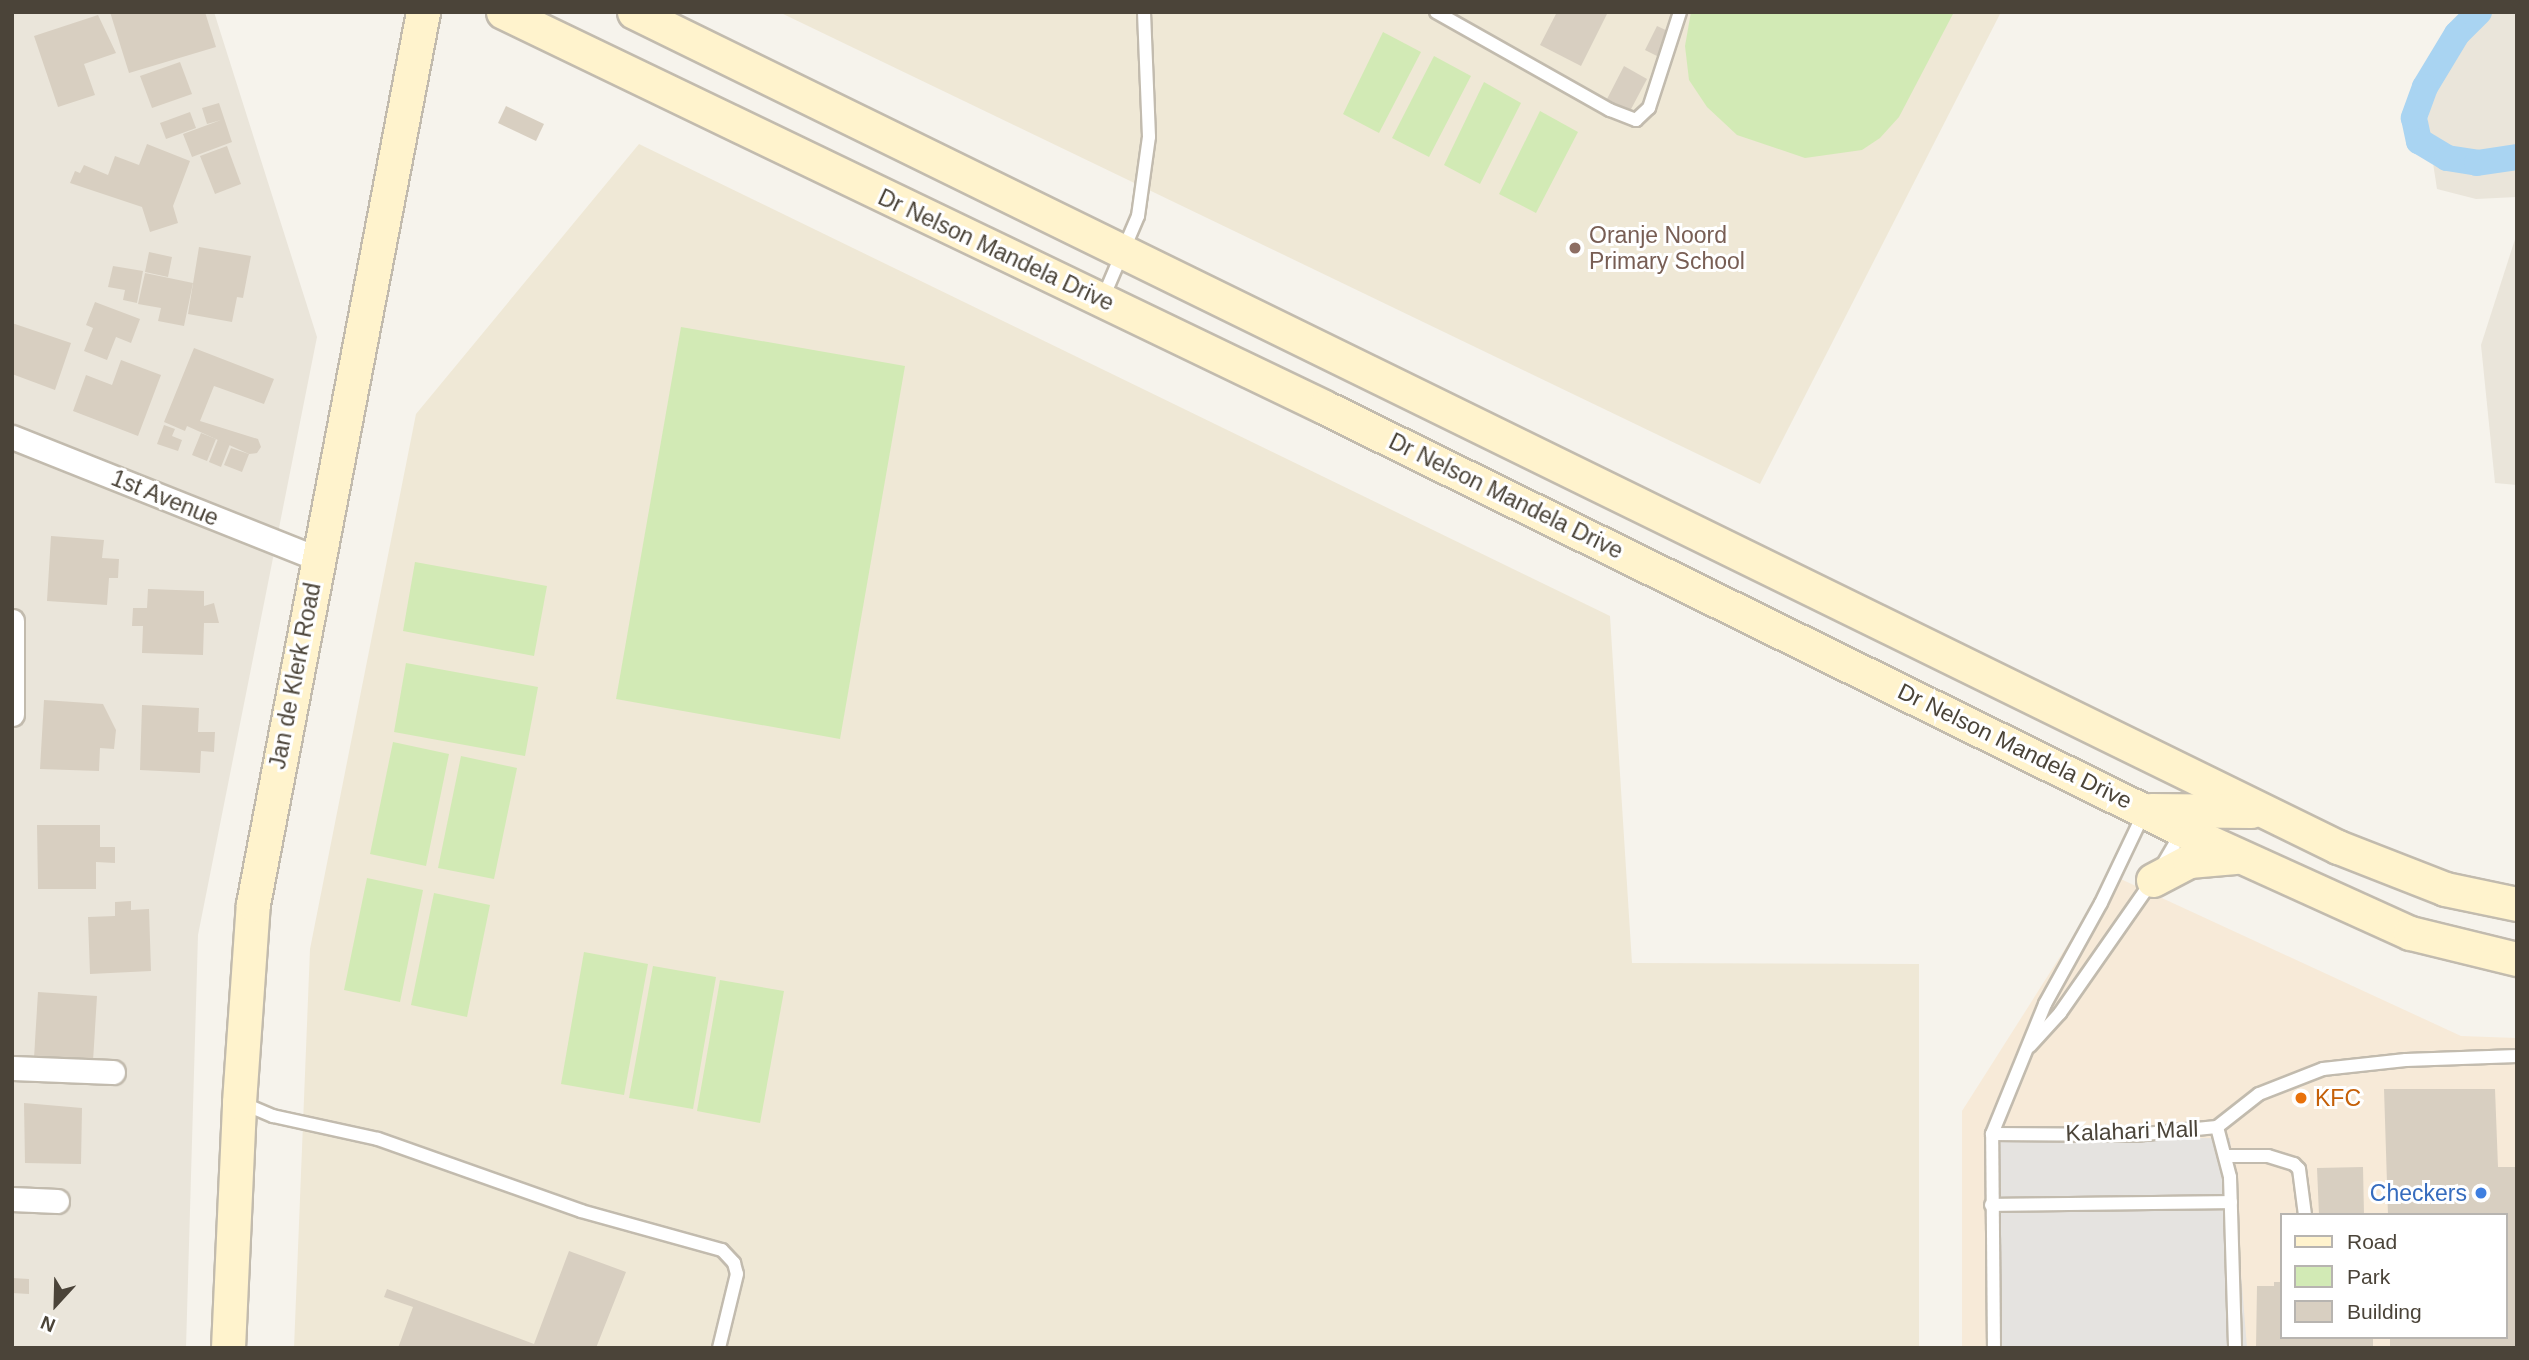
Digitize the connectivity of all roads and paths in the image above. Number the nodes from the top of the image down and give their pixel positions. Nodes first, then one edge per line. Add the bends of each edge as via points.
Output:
1 (423, 12) edge
2 (503, 12) edge
3 (634, 12) edge
4 (1144, 12) edge
5 (1437, 12) edge
6 (1681, 12) edge
7 (1123, 250) junction
8 (1102, 300) junction
9 (12, 438) edge
10 (318, 559) junction
11 (12, 621) edge
12 (12, 713) edge
13 (2112, 736) junction
14 (2266, 812) junction
15 (2167, 816) junction
16 (2241, 857) junction
17 (2153, 880) junction
18 (2517, 904) edge
19 (2517, 959) edge
20 (2028, 1048) junction
21 (2517, 1056) edge
22 (12, 1068) edge
23 (113, 1072) dead end
24 (239, 1102) junction
25 (2217, 1127) junction
26 (1992, 1134) junction
27 (2226, 1156) junction
28 (12, 1199) edge
29 (57, 1201) dead end
30 (2231, 1202) junction
31 (1991, 1205) junction
32 (2305, 1213) edge
33 (228, 1348) edge
34 (719, 1348) edge
35 (1994, 1348) edge
36 (2235, 1348) edge

1 - 10 street, Jan de Klerk Road
2 - 8 street, Dr Nelson Mandela Drive
3 - 7 street
4 - 7 lane via 1149,137 1138,216
5 - 6 lane via 1636,120 1649,108
7 - 8 lane
7 - 13 street
8 - 15 street, Dr Nelson Mandela Drive
9 - 10 street, 1st Avenue
10 - 24 street, Jan de Klerk Road via 254,904
11 - 12 street
13 - 14 street
13 - 15 street
14 - 15 street
14 - 18 street via 2338,847 2445,889
15 - 16 street, Dr Nelson Mandela Drive
15 - 17 lane
15 - 20 lane via 2045,1004
16 - 17 street via 2189,861
16 - 19 street, Dr Nelson Mandela Drive via 2410,933
17 - 20 lane via 2060,1013
20 - 26 lane
21 - 25 lane via 2323,1069 2259,1094
22 - 23 street
24 - 33 street, Jan de Klerk Road
24 - 34 lane via 273,1116 378,1139 581,1211 722,1250 737,1274
25 - 26 lane, Kalahari Mall via 2135,1135
25 - 27 lane, Kalahari Mall
26 - 31 lane
27 - 30 lane, Kalahari Mall
27 - 32 lane via 2268,1156 2294,1164 2299,1169
28 - 29 street
30 - 31 lane
30 - 36 lane, Kalahari Mall
31 - 35 lane

